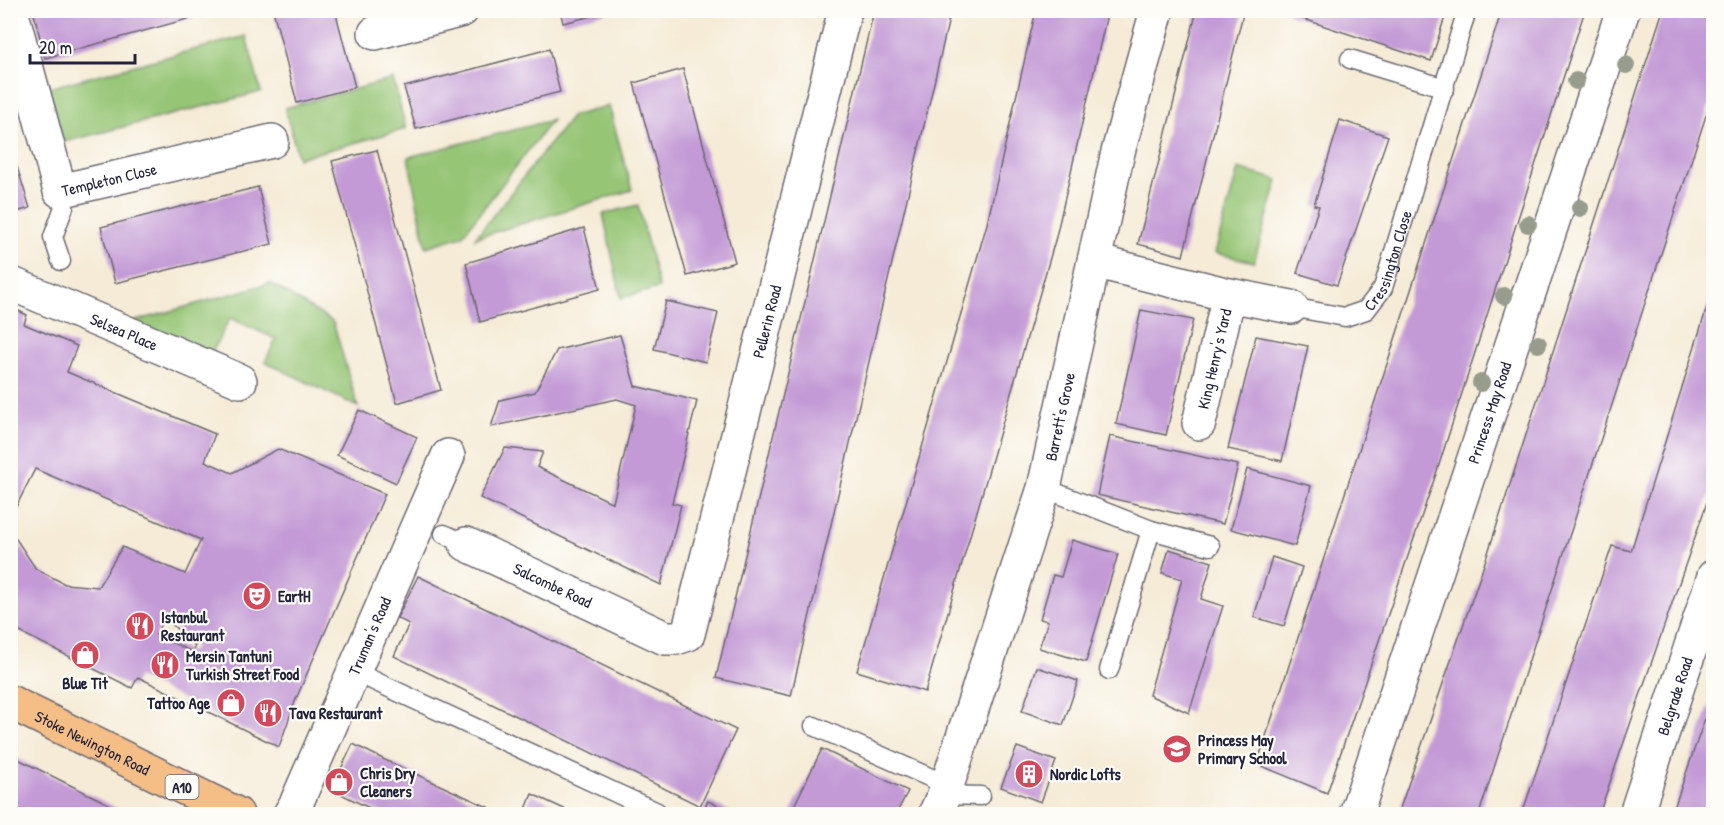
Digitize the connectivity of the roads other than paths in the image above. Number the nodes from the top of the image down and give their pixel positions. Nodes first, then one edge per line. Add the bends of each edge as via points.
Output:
1 (11, 10) edge
2 (462, 10) edge
3 (844, 10) edge
4 (1157, 10) edge
5 (1467, 10) edge
6 (1623, 10) edge
7 (375, 33) dead end
8 (1350, 59) dead end
9 (1445, 88) junction
10 (273, 141) dead end
11 (60, 191) junction
12 (61, 261) dead end
13 (1094, 261) junction
14 (10, 282) edge
15 (1229, 295) junction
16 (1291, 307) joint
17 (240, 381) dead end
18 (1199, 423) dead end
19 (448, 456) dead end
20 (1044, 488) junction
21 (1151, 530) junction
22 (443, 534) junction
23 (1210, 546) dead end
24 (1713, 576) edge
25 (688, 634) joint
26 (1109, 670) dead end
27 (355, 672) junction
28 (10, 702) edge
29 (814, 726) dead end
30 (981, 796) dead end
31 (942, 798) edge
32 (657, 812) dead end
33 (237, 814) edge
34 (290, 814) edge
35 (1356, 814) edge
36 (1636, 814) edge

1 - 11 street, Templeton Close
2 - 7 street
3 - 25 street, Pellerin Road
4 - 13 street, Barrett's Grove via 1118,152
5 - 9 lane, Cressington Close
6 - 35 street, Princess May Road
8 - 9 lane
9 - 16 lane, Cressington Close via 1383,288 1366,310 1345,317
10 - 11 street, Templeton Close
11 - 12 lane via 64,207 46,239
13 - 15 street, Cressington Close
13 - 20 street, Barrett's Grove
14 - 17 street, Selsea Place
15 - 16 street, Cressington Close
15 - 18 street, King Henry's Yard
19 - 22 street, Truman's Road
20 - 21 lane
20 - 31 street, Barrett's Grove
21 - 23 lane
21 - 26 lane
22 - 25 street, Salcombe Road via 665,638
22 - 27 street, Truman's Road
24 - 36 street, Belgrade Road
27 - 32 lane
27 - 34 street, Truman's Road
28 - 33 highway, Stoke Newington Road / A10
29 - 31 lane
30 - 31 lane

